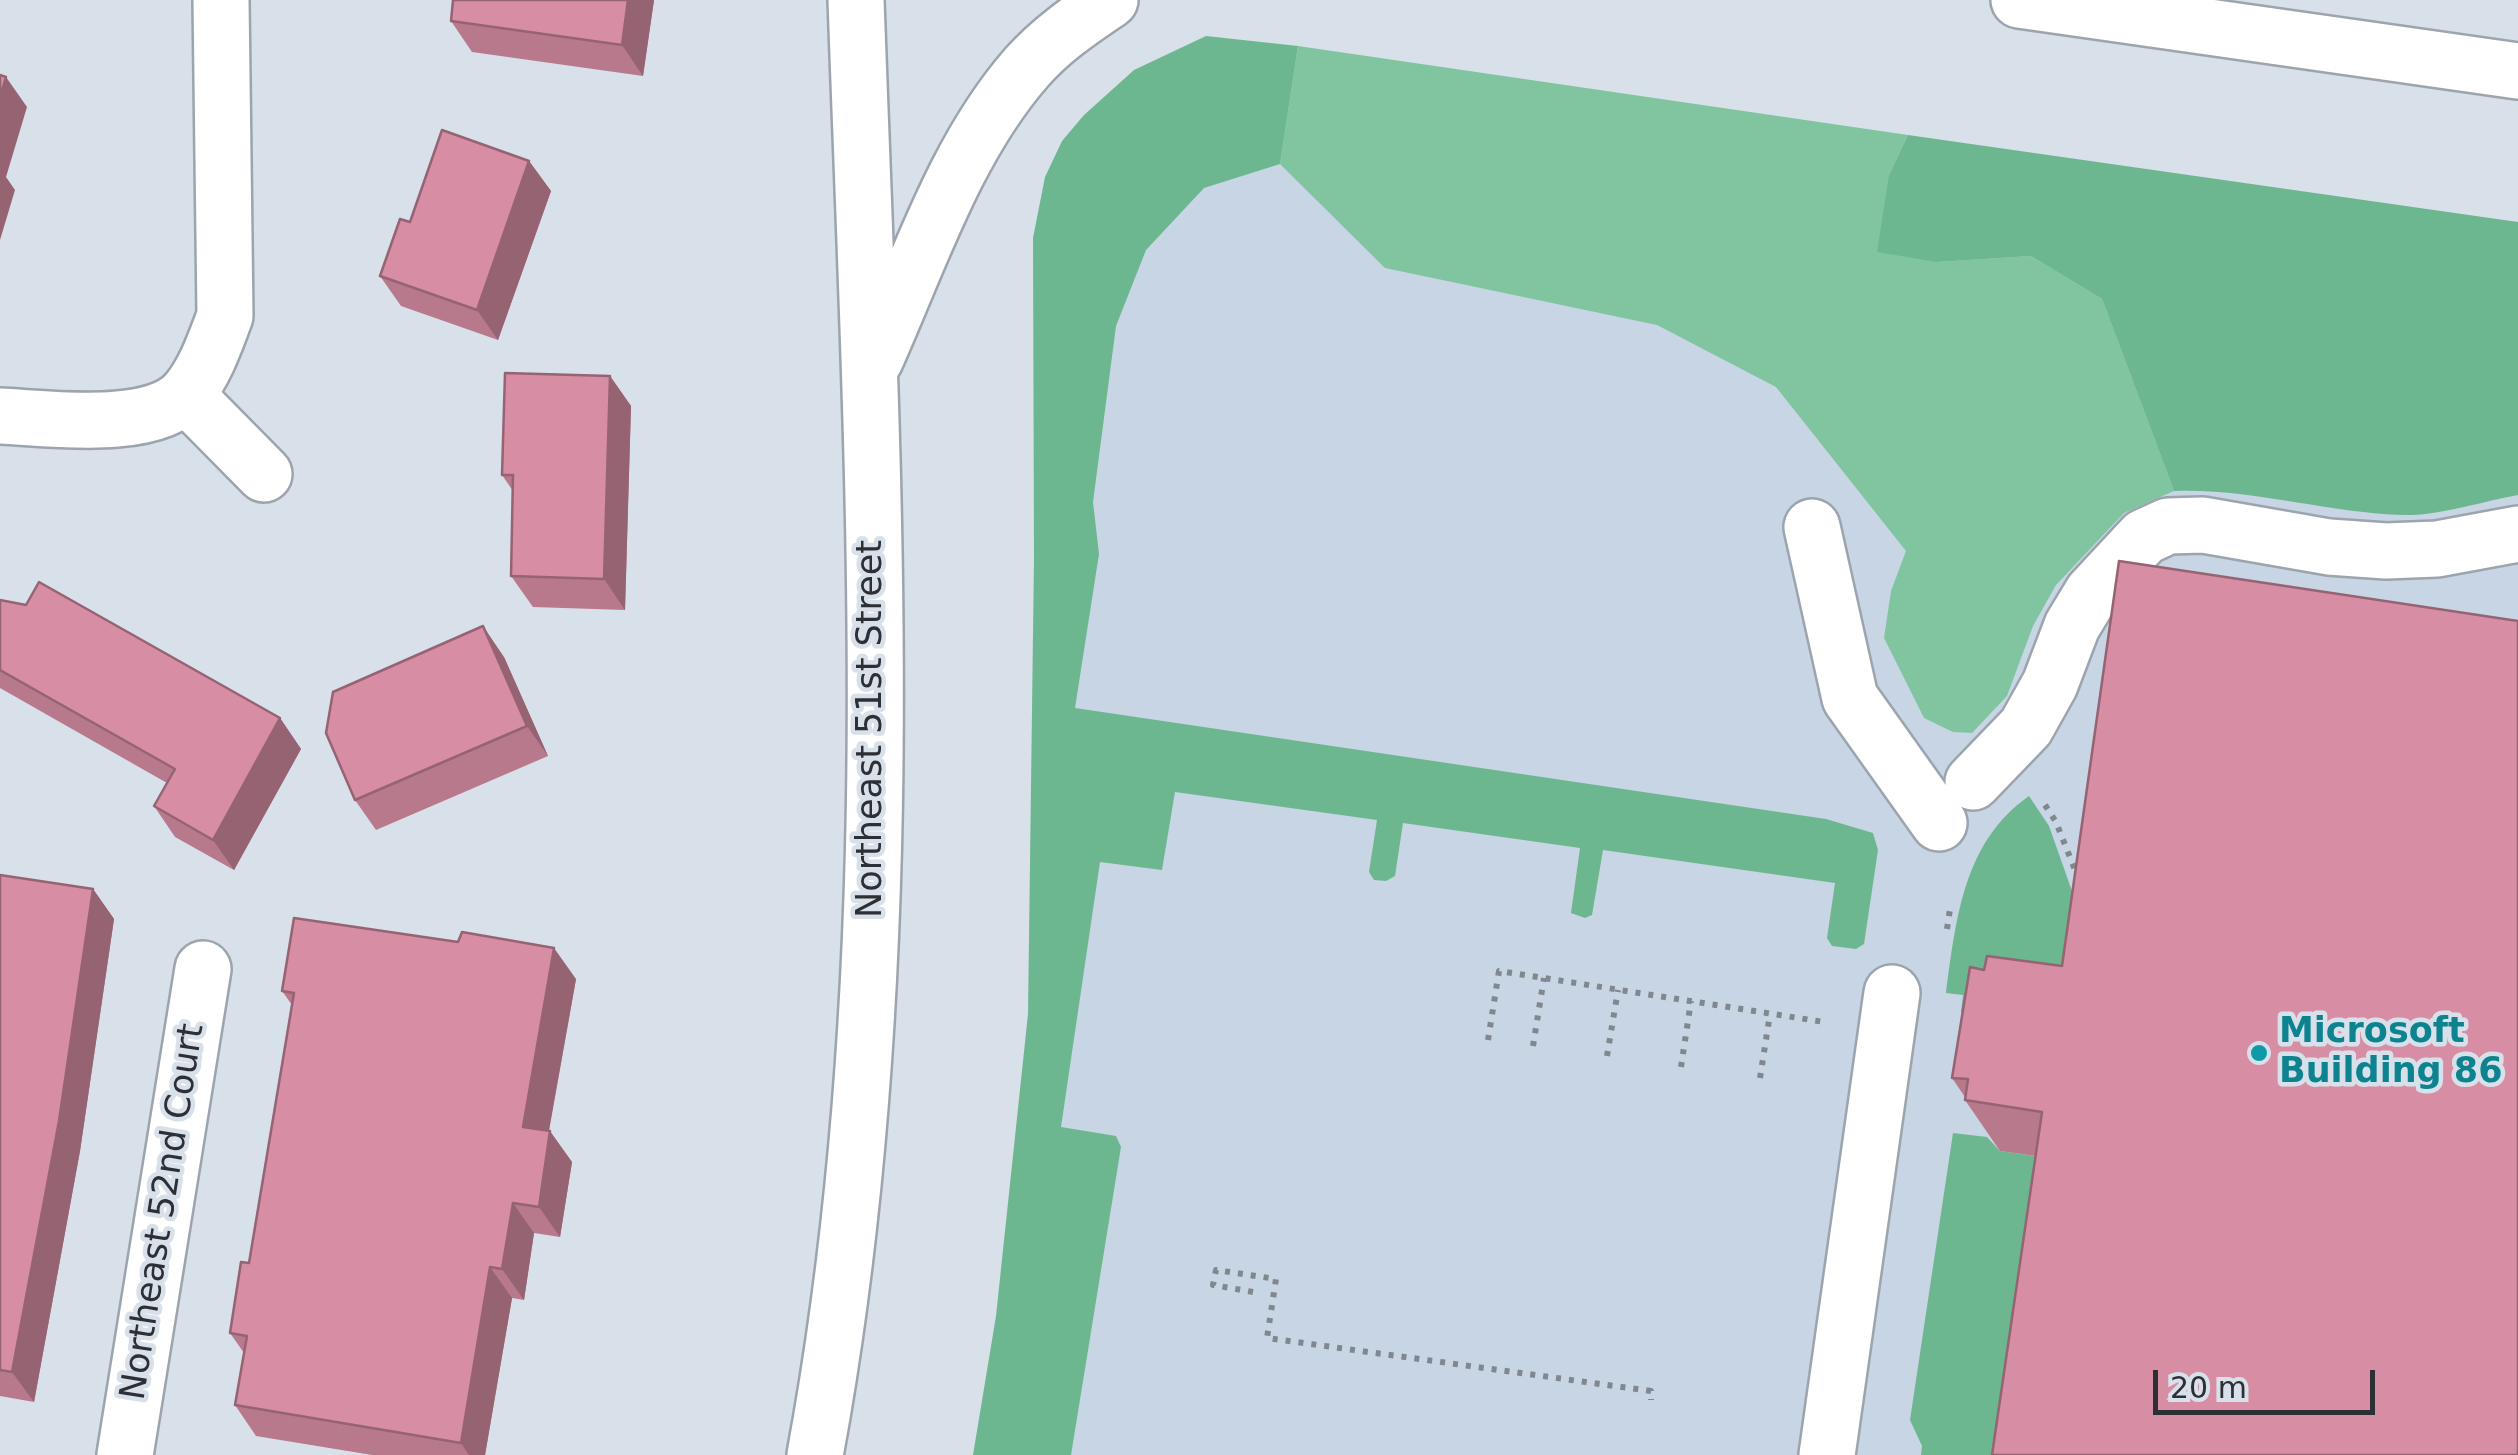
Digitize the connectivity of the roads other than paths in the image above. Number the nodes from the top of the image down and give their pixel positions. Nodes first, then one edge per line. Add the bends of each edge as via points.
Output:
1 (221, 0) edge
2 (856, 0) edge
3 (1110, 0) edge
4 (2019, 0) edge
5 (2518, 71) edge
6 (870, 372) junction
7 (186, 395) junction
8 (0, 416) edge
9 (264, 474) dead end
10 (1812, 527) dead end
11 (2518, 534) edge
12 (1973, 782) dead end
13 (1939, 824) dead end
14 (203, 969) dead end
15 (1892, 993) dead end
16 (125, 1455) edge
17 (815, 1455) edge
18 (1827, 1455) edge

1 - 7 main road via 225,316
2 - 6 main road, Northeast 51st Street
3 - 6 main road via 1026,68 986,124
4 - 5 main road
6 - 17 main road, Northeast 51st Street via 875,843 868,1007 850,1212
7 - 8 main road via 155,414 99,420
7 - 9 main road
10 - 13 main road via 1850,698
11 - 12 main road via 2386,552 2202,525 2168,526 2144,537 2092,592 2026,727
14 - 16 main road, Northeast 52nd Court
15 - 18 main road

